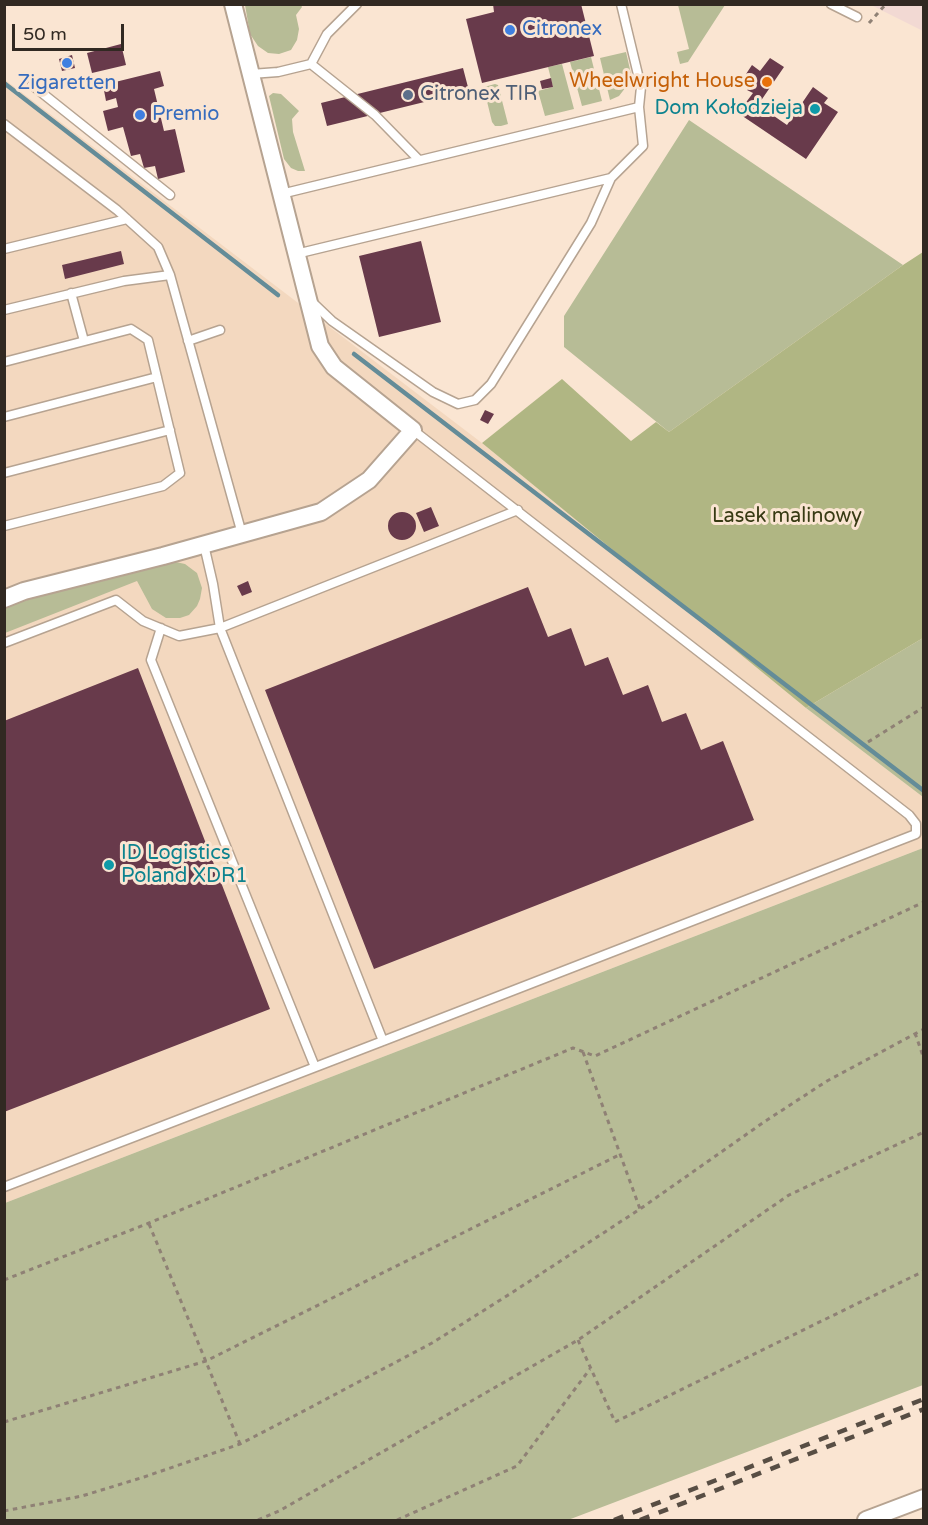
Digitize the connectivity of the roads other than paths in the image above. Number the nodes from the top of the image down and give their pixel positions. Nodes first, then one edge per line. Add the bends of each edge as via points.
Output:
1 (233, 4) edge
2 (357, 4) edge
3 (621, 4) edge
4 (831, 4) edge
5 (857, 17) dead end
6 (310, 64) junction
7 (250, 74) junction
8 (32, 85) dead end
9 (639, 107) junction
10 (4, 124) edge
11 (419, 160) junction
12 (611, 178) junction
13 (281, 194) junction
14 (170, 195) dead end
15 (127, 219) junction
16 (4, 249) edge
17 (296, 254) junction
18 (170, 276) junction
19 (71, 293) junction
20 (309, 299) junction
21 (4, 310) edge
22 (220, 330) dead end
23 (188, 340) junction
24 (84, 341) junction
25 (4, 362) edge
26 (157, 377) junction
27 (4, 417) edge
28 (170, 430) junction
29 (413, 430) junction
30 (4, 472) edge
31 (518, 510) junction
32 (4, 526) edge
33 (242, 534) junction
34 (204, 545) junction
35 (4, 599) edge
36 (161, 628) junction
37 (220, 628) junction
38 (4, 643) edge
39 (383, 1041) junction
40 (315, 1067) junction
41 (4, 1187) edge
42 (924, 1498) edge
43 (866, 1521) edge

1 - 7 street
2 - 6 lane via 327,34
3 - 9 lane via 641,87
4 - 5 lane
6 - 7 lane
6 - 11 lane via 375,114
7 - 13 street
8 - 14 lane
9 - 11 lane
9 - 12 lane via 643,146
10 - 15 lane
11 - 13 lane
12 - 17 lane
12 - 20 lane via 591,223 491,384 475,400 458,404 433,392 332,321
13 - 17 street
15 - 16 lane
15 - 18 lane via 158,247
17 - 20 street
18 - 19 lane
18 - 23 lane
19 - 21 lane
19 - 24 lane
20 - 29 street via 320,346 334,367
22 - 23 lane
23 - 33 lane
24 - 25 lane
24 - 26 lane via 131,329 148,340
26 - 27 lane
26 - 28 lane
28 - 30 lane
28 - 32 lane via 180,473 163,486
29 - 31 lane
29 - 33 street via 369,480 321,512
31 - 37 lane
31 - 39 lane via 909,815 916,824 916,834
33 - 34 street
34 - 35 street
34 - 37 lane
36 - 37 lane via 179,636
36 - 38 lane via 143,621 116,600
36 - 40 lane via 151,660
37 - 39 lane
39 - 40 lane
40 - 41 lane
42 - 43 street

